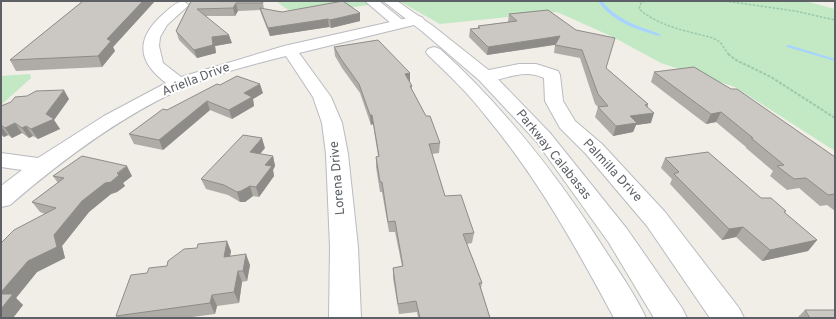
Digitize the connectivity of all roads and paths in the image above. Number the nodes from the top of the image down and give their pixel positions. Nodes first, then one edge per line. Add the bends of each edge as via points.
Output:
1 (371, 1) edge
2 (390, 1) edge
3 (645, 1) edge
4 (726, 1) edge
5 (183, 5) dead end
6 (835, 20) edge
7 (409, 22) junction
8 (289, 49) junction
9 (474, 78) junction
10 (179, 84) junction
11 (835, 118) edge
12 (1, 160) edge
13 (41, 166) junction
14 (1, 199) edge
15 (345, 318) edge
16 (630, 318) edge
17 (671, 318) edge
18 (728, 318) edge

1 - 7 street, Parkway Calabasas
2 - 7 street, Parkway Calabasas
3 - 11 path via 639,9 648,17 674,28 713,38 736,60 771,77
4 - 6 path
5 - 10 street via 163,20 152,40 151,50 155,64
7 - 8 street, Ariella Drive
7 - 9 street, Parkway Calabasas
8 - 10 street, Ariella Drive
8 - 15 street, Lorena Drive via 322,97 332,123 344,247
9 - 16 street, Parkway Calabasas via 497,117 546,181 593,253
9 - 17 street, Parkway Calabasas via 547,144 618,236
9 - 18 street, Palmilla Drive via 526,68 544,70 552,75 554,101 567,124 594,149 656,219
10 - 13 street, Ariella Drive via 122,112
12 - 13 street
13 - 14 street, Ariella Drive

